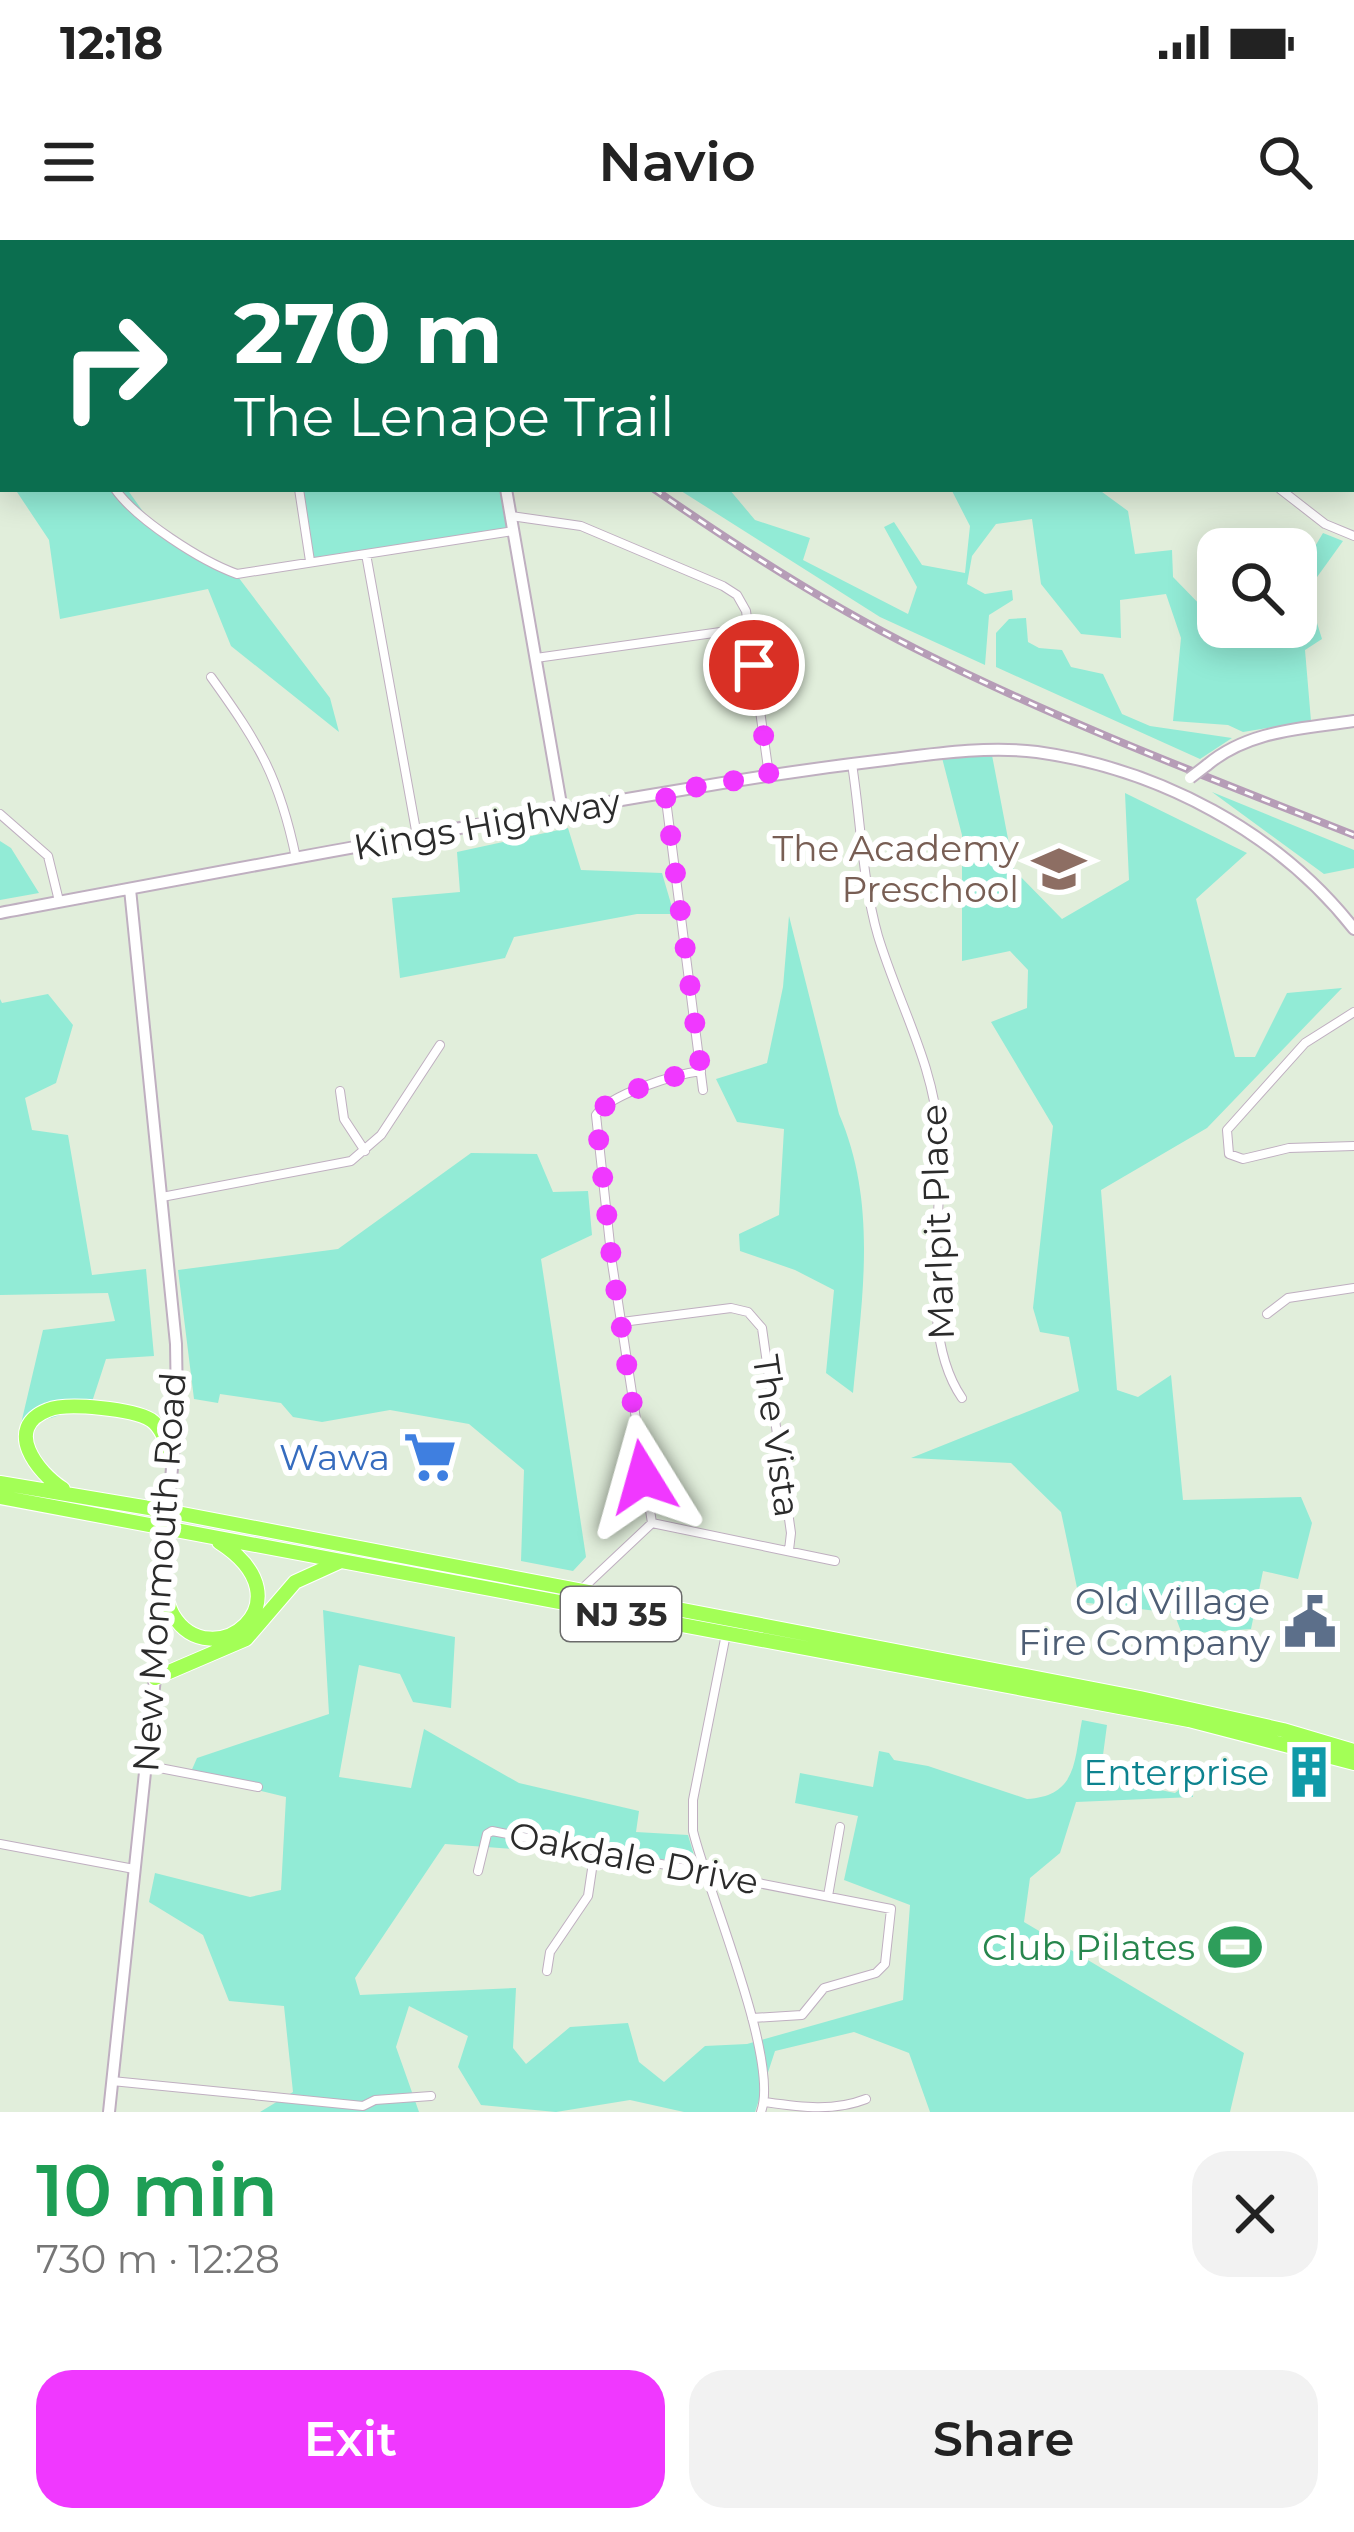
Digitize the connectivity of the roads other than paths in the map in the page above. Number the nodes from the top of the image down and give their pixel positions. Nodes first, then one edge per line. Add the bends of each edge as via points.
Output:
1 (118, 492) edge
2 (298, 492) edge
3 (507, 492) edge
4 (1284, 492) edge
5 (511, 516) junction
6 (513, 531) junction
7 (1354, 536) edge
8 (366, 554) junction
9 (310, 561) junction
10 (749, 628) junction
11 (536, 658) junction
12 (212, 677) dead end
13 (1354, 721) edge
14 (851, 764) junction
15 (769, 775) junction
16 (665, 792) junction
17 (1175, 794) junction
18 (562, 810) junction
19 (0, 814) edge
20 (417, 837) junction
21 (296, 859) junction
22 (130, 889) junction
23 (59, 901) junction
24 (0, 913) edge
25 (1354, 929) edge
26 (1354, 1012) edge
27 (440, 1046) dead end
28 (701, 1071) junction
29 (704, 1090) dead end
30 (340, 1091) dead end
31 (1354, 1147) edge
32 (365, 1151) junction
33 (161, 1197) junction
34 (1354, 1288) edge
35 (1267, 1314) dead end
36 (622, 1322) junction
37 (962, 1398) dead end
38 (173, 1461) junction
39 (0, 1483) edge
40 (72, 1496) junction
41 (0, 1497) edge
42 (167, 1511) junction
43 (652, 1523) junction
44 (166, 1528) junction
45 (210, 1536) junction
46 (789, 1550) junction
47 (342, 1561) junction
48 (835, 1561) dead end
49 (162, 1580) junction
50 (580, 1591) junction
51 (727, 1633) junction
52 (155, 1678) junction
53 (1354, 1751) edge
54 (1354, 1763) edge
55 (144, 1765) junction
56 (258, 1787) dead end
57 (840, 1827) dead end
58 (0, 1844) edge
59 (596, 1849) junction
60 (134, 1869) junction
61 (703, 1870) junction
62 (478, 1871) dead end
63 (824, 1895) junction
64 (548, 1971) dead end
65 (752, 2018) junction
66 (112, 2081) junction
67 (431, 2096) dead end
68 (866, 2099) dead end
69 (763, 2107) edge
70 (363, 2109) edge
71 (109, 2112) edge

1 - 9 street via 227,571
2 - 9 street
3 - 5 main road
4 - 7 street
5 - 6 main road
5 - 10 street via 580,526 723,586 746,611
6 - 8 street
6 - 11 main road
8 - 9 street
8 - 20 street
10 - 11 street
10 - 15 street
11 - 18 main road
12 - 21 street via 276,779
13 - 17 main road, bridge via 1236,744
14 - 15 main road, Kings Highway
14 - 17 main road, Kings Highway via 1016,750
14 - 37 street, Marlpit Place via 871,908 933,1094 941,1167 938,1331 945,1371
15 - 16 main road, Kings Highway
16 - 18 main road, Kings Highway
16 - 28 street
17 - 25 main road, Kings Highway via 1288,859
18 - 20 main road, Kings Highway
19 - 23 street via 45,850
20 - 21 main road, Kings Highway
21 - 22 main road, Kings Highway
22 - 23 main road, Kings Highway
22 - 33 main road, New Monmouth Road
23 - 24 main road, Kings Highway
26 - 31 street via 1305,1043 1227,1130 1229,1154 1244,1160 1289,1148
27 - 32 street
28 - 29 street
28 - 36 street via 605,1104 596,1115
30 - 32 street via 344,1119
32 - 33 street via 342,1164
33 - 38 main road, New Monmouth Road via 176,1344
34 - 35 street via 1288,1298
36 - 43 street
36 - 46 street, The Vista via 731,1308 759,1323
38 - 40 highway via 149,1419 52,1408 29,1427 27,1450 43,1477
38 - 42 main road, New Monmouth Road
39 - 40 highway, NJ 35
40 - 42 highway, NJ 35
41 - 44 highway, NJ 35
42 - 44 main road, New Monmouth Road
42 - 50 highway, NJ 35
43 - 46 street
43 - 50 street
44 - 45 highway, NJ 35
44 - 49 main road, New Monmouth Road
45 - 47 highway, NJ 35
45 - 49 highway via 241,1556 256,1578 258,1598 245,1625 223,1638 194,1636 171,1613
46 - 48 street
47 - 51 highway, NJ 35
47 - 52 highway via 295,1582 246,1640
49 - 52 main road, New Monmouth Road
50 - 53 highway, NJ 35 via 1183,1707
51 - 54 highway, NJ 35 via 1190,1720
51 - 61 street via 693,1800
52 - 55 main road, New Monmouth Road
55 - 56 street
55 - 60 main road, New Monmouth Road
57 - 63 street
58 - 60 street
59 - 61 street, Oakdale Drive
59 - 62 street, Oakdale Drive via 492,1831
59 - 64 street via 588,1896 550,1952
60 - 66 main road, New Monmouth Road
61 - 63 street, Oakdale Drive
61 - 65 street
63 - 65 street, Oakdale Drive via 891,1909 885,1964 824,1988 802,2015
65 - 69 street via 765,2066
66 - 70 street
66 - 71 main road, New Monmouth Road
67 - 70 street via 375,2100
68 - 69 street via 844,2108

